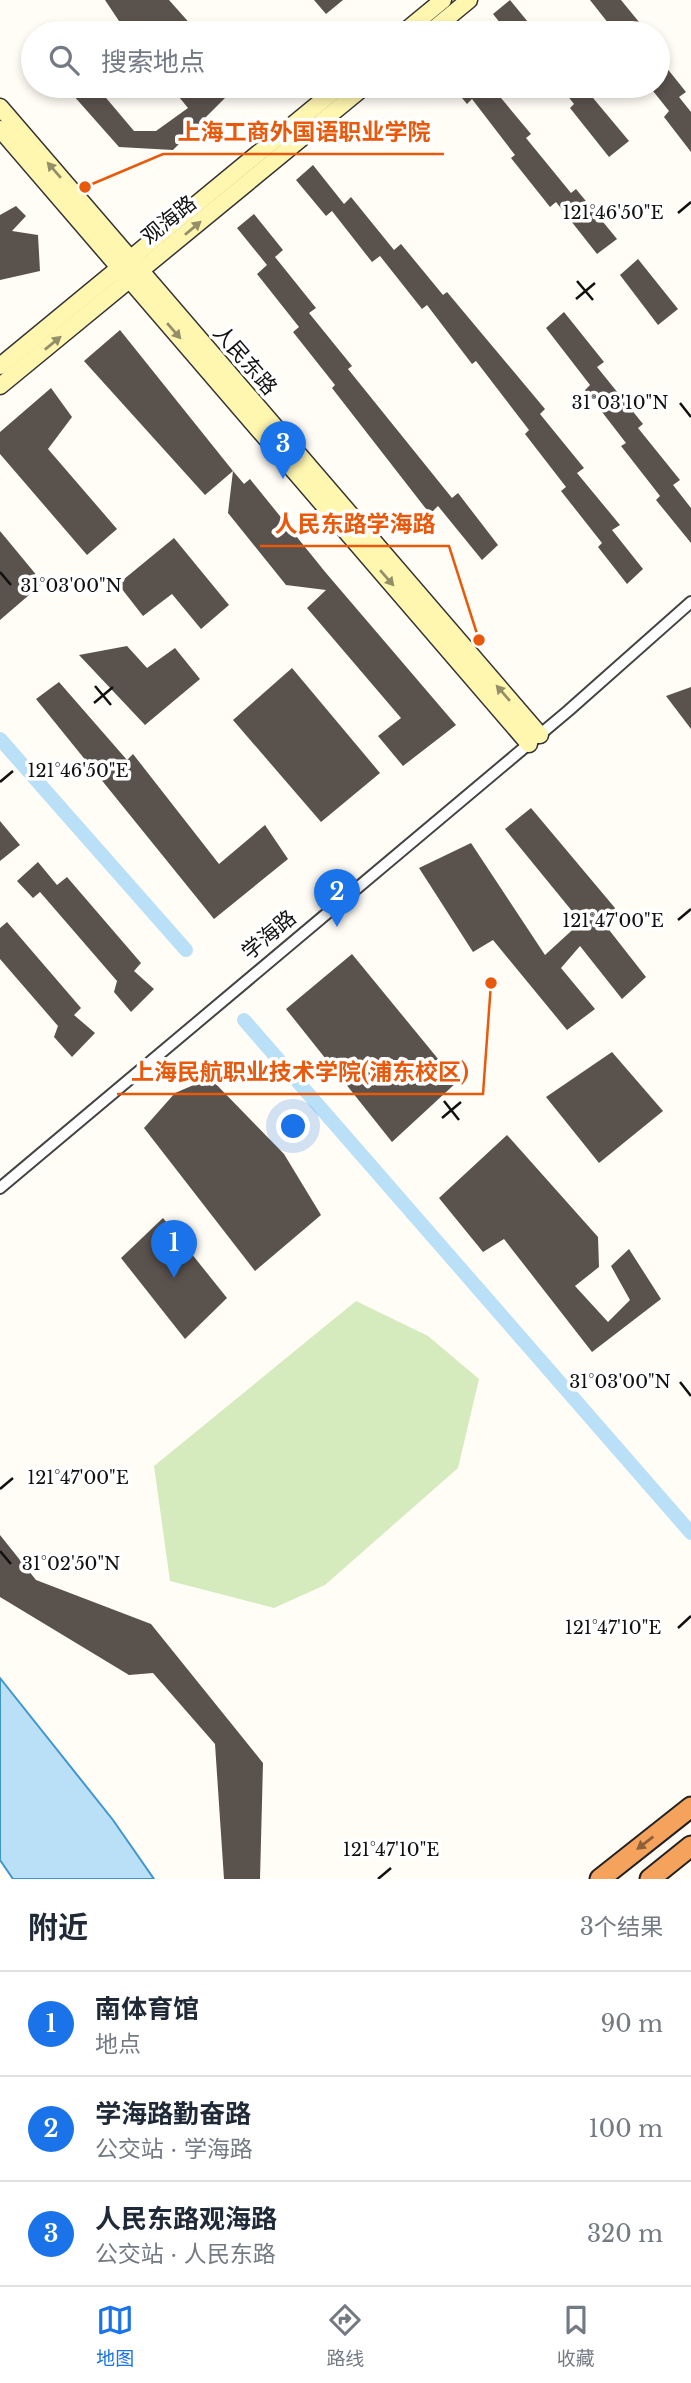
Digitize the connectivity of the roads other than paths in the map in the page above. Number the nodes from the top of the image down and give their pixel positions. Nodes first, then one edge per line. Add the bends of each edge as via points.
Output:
1 (443, 0) edge
2 (469, 0) edge
3 (418, 21) edge
4 (444, 21) edge
5 (326, 98) edge
6 (350, 98) edge
7 (0, 107) edge
8 (0, 129) edge
9 (130, 269) junction
10 (0, 366) edge
11 (0, 386) edge
12 (691, 602) edge
13 (534, 739) junction
14 (0, 1188) edge
15 (691, 1807) edge
16 (691, 1846) edge
17 (600, 1879) edge
18 (650, 1879) edge

1 - 3 main road
2 - 4 main road
5 - 9 main road, 观海路
9 -> 6 main road, 观海路
9 -> 7 main road, 人民东路
8 - 9 main road, 人民东路
9 - 10 main road, 观海路
11 -> 9 main road, 观海路
9 - 13 main road, 人民东路
12 - 13 street, 学海路
13 - 14 street, 学海路
15 -> 17 highway
16 - 18 highway

